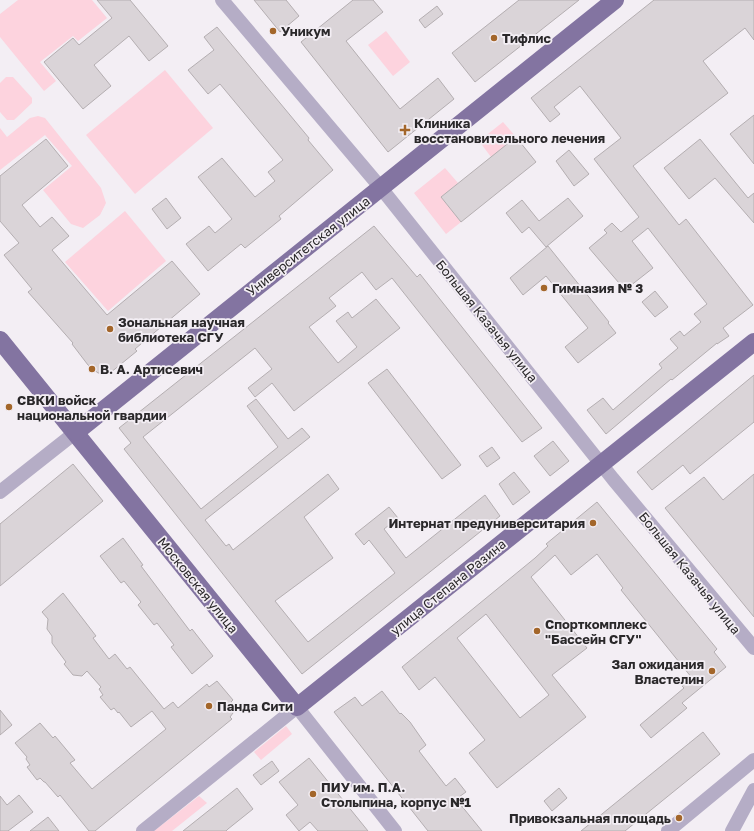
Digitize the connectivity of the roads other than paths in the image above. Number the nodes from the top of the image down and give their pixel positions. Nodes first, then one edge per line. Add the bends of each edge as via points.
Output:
1 (222, 0) edge
2 (615, 0) edge
3 (381, 188) junction
4 (0, 340) edge
5 (754, 342) edge
6 (76, 432) junction
7 (601, 464) junction
8 (0, 492) edge
9 (752, 646) edge
10 (754, 658) edge
11 (297, 707) junction
12 (753, 757) edge
13 (754, 790) edge
14 (142, 831) edge
15 (395, 831) edge
16 (668, 831) edge
17 (732, 831) edge

1 - 3 street, Большая Казачья улица
2 - 3 main road, Университетская улица
3 - 6 main road, Университетская улица
3 - 7 street, Большая Казачья улица
4 - 6 main road, Московская улица
5 - 7 main road, улица Степана Разина
6 - 8 street, Университетская улица
6 - 11 main road, Московская улица
7 - 9 street, Большая Казачья улица
7 - 11 main road, улица Степана Разина
9 - 10 street, Большая Казачья улица
11 - 14 street, улица Степана Разина
11 - 15 street, Московская улица
12 - 16 street
13 - 17 street

